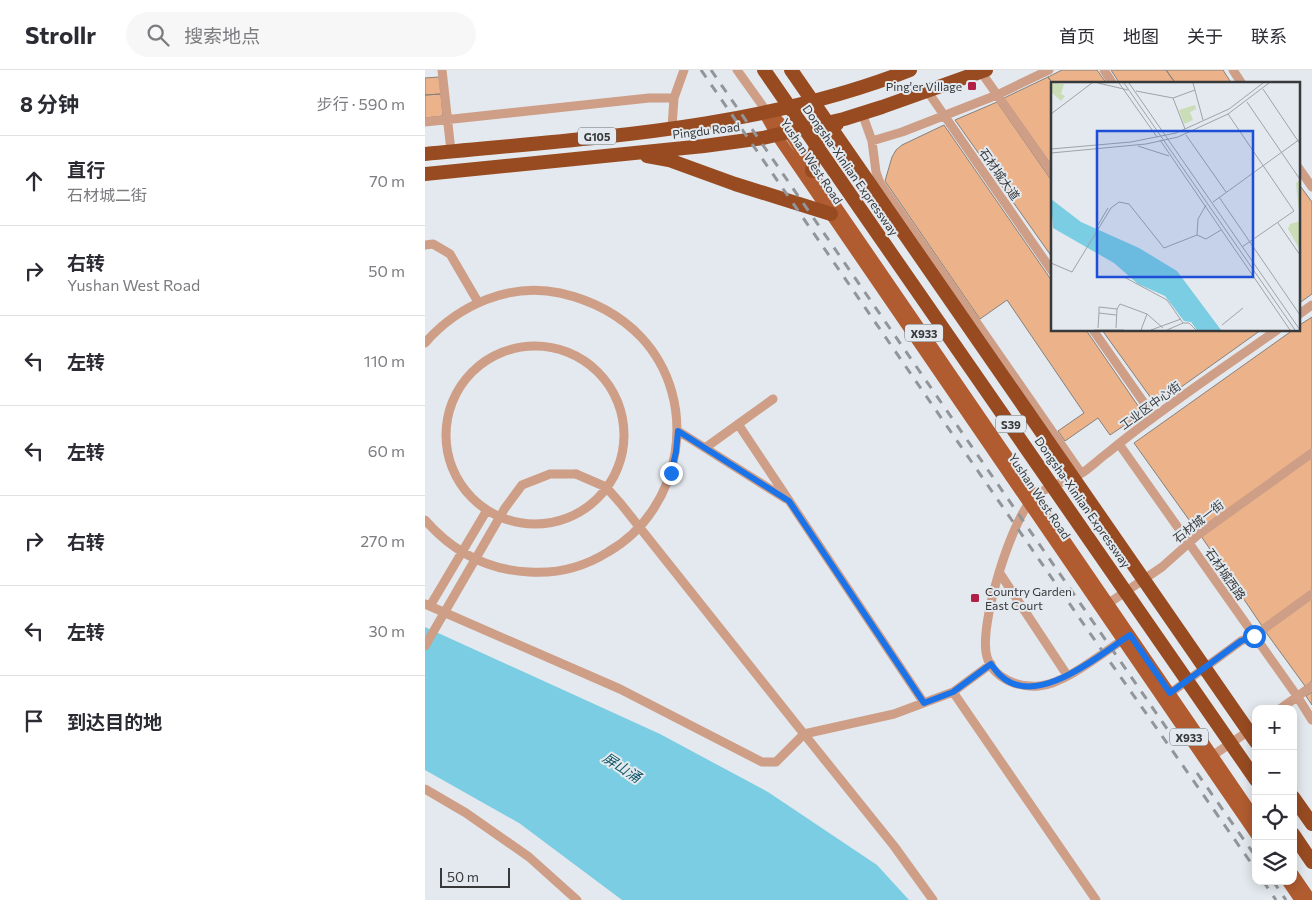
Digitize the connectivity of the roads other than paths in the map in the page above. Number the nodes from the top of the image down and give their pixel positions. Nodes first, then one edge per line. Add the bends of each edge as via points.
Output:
1 (442, 70) edge
2 (684, 70) edge
3 (737, 70) edge
4 (764, 70) edge
5 (791, 70) edge
6 (910, 70) edge
7 (1049, 70) edge
8 (1104, 70) edge
9 (1233, 70) edge
10 (983, 71) edge
11 (1112, 82) edge
12 (1241, 82) edge
13 (928, 92) junction
14 (997, 95) junction
15 (675, 98) junction
16 (767, 112) junction
17 (862, 113) junction
18 (944, 115) junction
19 (844, 119) junction
20 (447, 120) junction
21 (425, 122) edge
22 (671, 127) junction
23 (783, 134) junction
24 (872, 141) junction
25 (451, 151) junction
26 (634, 153) junction
27 (425, 154) edge
28 (1299, 168) edge
29 (813, 171) junction
30 (1051, 172) edge
31 (425, 174) edge
32 (1312, 187) edge
33 (831, 214) junction
34 (425, 245) edge
35 (1051, 270) edge
36 (478, 302) junction
37 (1312, 305) edge
38 (1299, 314) edge
39 (1094, 331) edge
40 (1276, 331) edge
41 (425, 343) edge
42 (773, 399) dead end
43 (1154, 417) junction
44 (738, 424) junction
45 (678, 431) junction
46 (1119, 444) junction
47 (705, 448) junction
48 (1312, 453) edge
49 (1081, 473) junction
50 (606, 487) junction
51 (1032, 500) junction
52 (789, 501) junction
53 (487, 510) junction
54 (425, 520) edge
55 (640, 528) junction
56 (1188, 542) junction
57 (462, 553) junction
58 (999, 572) junction
59 (1312, 594) edge
60 (428, 605) edge
61 (1104, 606) junction
62 (1254, 636) junction
63 (1126, 638) junction
64 (425, 646) edge
65 (991, 664) junction
66 (1067, 675) junction
67 (1312, 686) edge
68 (953, 692) junction
69 (1166, 696) junction
70 (1297, 696) junction
71 (924, 703) junction
72 (1285, 705) edge
73 (1312, 720) edge
74 (1252, 729) edge
75 (804, 734) junction
76 (1252, 736) edge
77 (1209, 758) junction
78 (1252, 774) edge
79 (425, 790) edge
80 (1297, 803) edge
81 (1252, 814) edge
82 (1312, 824) edge
83 (1252, 828) edge
84 (1297, 840) edge
85 (1312, 862) edge
86 (1297, 880) edge
87 (1290, 885) edge
88 (579, 899) edge
89 (933, 900) edge
90 (1096, 900) edge
91 (1300, 900) edge
92 (1311, 900) edge

1 - 20 street
2 - 15 street
3 - 16 street
4 - 78 highway, Dongsha-Xinlian Expressway / S39, bridge
5 - 76 highway, Dongsha-Xinlian Expressway / S39, bridge
6 - 16 highway, Pingdu Road / G105 via 871,85
7 - 14 street
8 - 11 street
9 - 12 street
10 - 13 highway, Pingdu Road / G105
10 - 14 street
13 - 17 highway, Pingdu Road / G105
13 - 18 street, 石材城大道
14 - 18 street
14 - 30 street
15 - 20 street
15 - 22 street
16 - 22 highway, Pingdu Road / G105
16 - 23 main road, Yushan West Road / X933 via 767,118
17 - 19 highway, Pingdu Road / G105
17 - 24 street
18 - 24 street
18 - 35 street, 石材城大道
19 - 23 highway, Pingdu Road / G105
19 - 29 highway via 821,135 815,147
20 - 21 street
20 - 25 street
22 - 25 highway, Pingdu Road / G105
23 - 26 highway, Pingdu Road / G105
23 - 29 main road, Yushan West Road / X933
23 - 33 main road, Yushan West Road / X933
24 - 49 street via 880,183
25 - 27 highway, Pingdu Road / G105
26 - 31 highway, Pingdu Road / G105
26 - 33 highway via 669,160
28 - 32 street
29 - 51 main road, Yushan West Road / X933
33 - 51 main road, Yushan West Road / X933
34 - 36 street via 433,244 450,254
36 - 41 street via 450,319
36 - 45 street via 527,290 553,292 578,297 623,320 657,358 668,381
37 - 38 street
39 - 43 street
40 - 43 street, 工业区中心街
42 - 44 street
43 - 46 street, 工业区中心街
44 - 47 street
44 - 52 street
45 - 47 street
45 - 55 street via 675,459 664,493
46 - 49 street, 工业区中心街
46 - 56 street, 石材城西路
47 - 52 street
48 - 56 street, 石材城一街
49 - 51 street, 工业区中心街 via 1049,486
50 - 53 street via 588,506 564,519 538,524 511,521
50 - 53 street via 618,467 623,444 623,420 612,391 586,362 565,351 541,346 518,348 495,355 476,368 460,386 450,407 445,430 447,454 455,476 469,495
50 - 55 street
50 - 64 street, bridge via 576,474 550,474 522,485 505,508
51 - 58 street via 1005,551
51 - 61 main road, Yushan West Road / X933
52 - 71 street
53 - 57 street
54 - 57 street via 438,535
55 - 57 street via 595,560 569,569 541,573 513,572 487,565
55 - 75 street
56 - 61 street, 石材城一街 via 1163,567
56 - 62 street, 石材城西路
57 - 60 street
58 - 65 street via 987,633 986,656
58 - 66 street
59 - 62 street
60 - 75 street via 620,689 762,762 776,762
61 - 63 main road, Yushan West Road / X933
62 - 69 street via 1241,641
62 - 70 street, 石材城西路
63 - 66 street
63 - 69 main road, Yushan West Road / X933
65 - 66 street via 1001,677 1026,686 1040,686
65 - 68 street
67 - 70 street
68 - 71 street
68 - 90 street
69 - 77 main road, Yushan West Road / X933
70 - 72 street
70 - 73 street, 石材城西路
71 - 75 street via 894,714
74 - 77 street
75 - 89 street
77 - 81 main road, Yushan West Road / X933
77 - 83 main road, Yushan West Road / X933
79 - 88 street via 466,812 529,857
80 - 82 highway
84 - 85 highway
86 - 92 main road
87 - 91 main road

